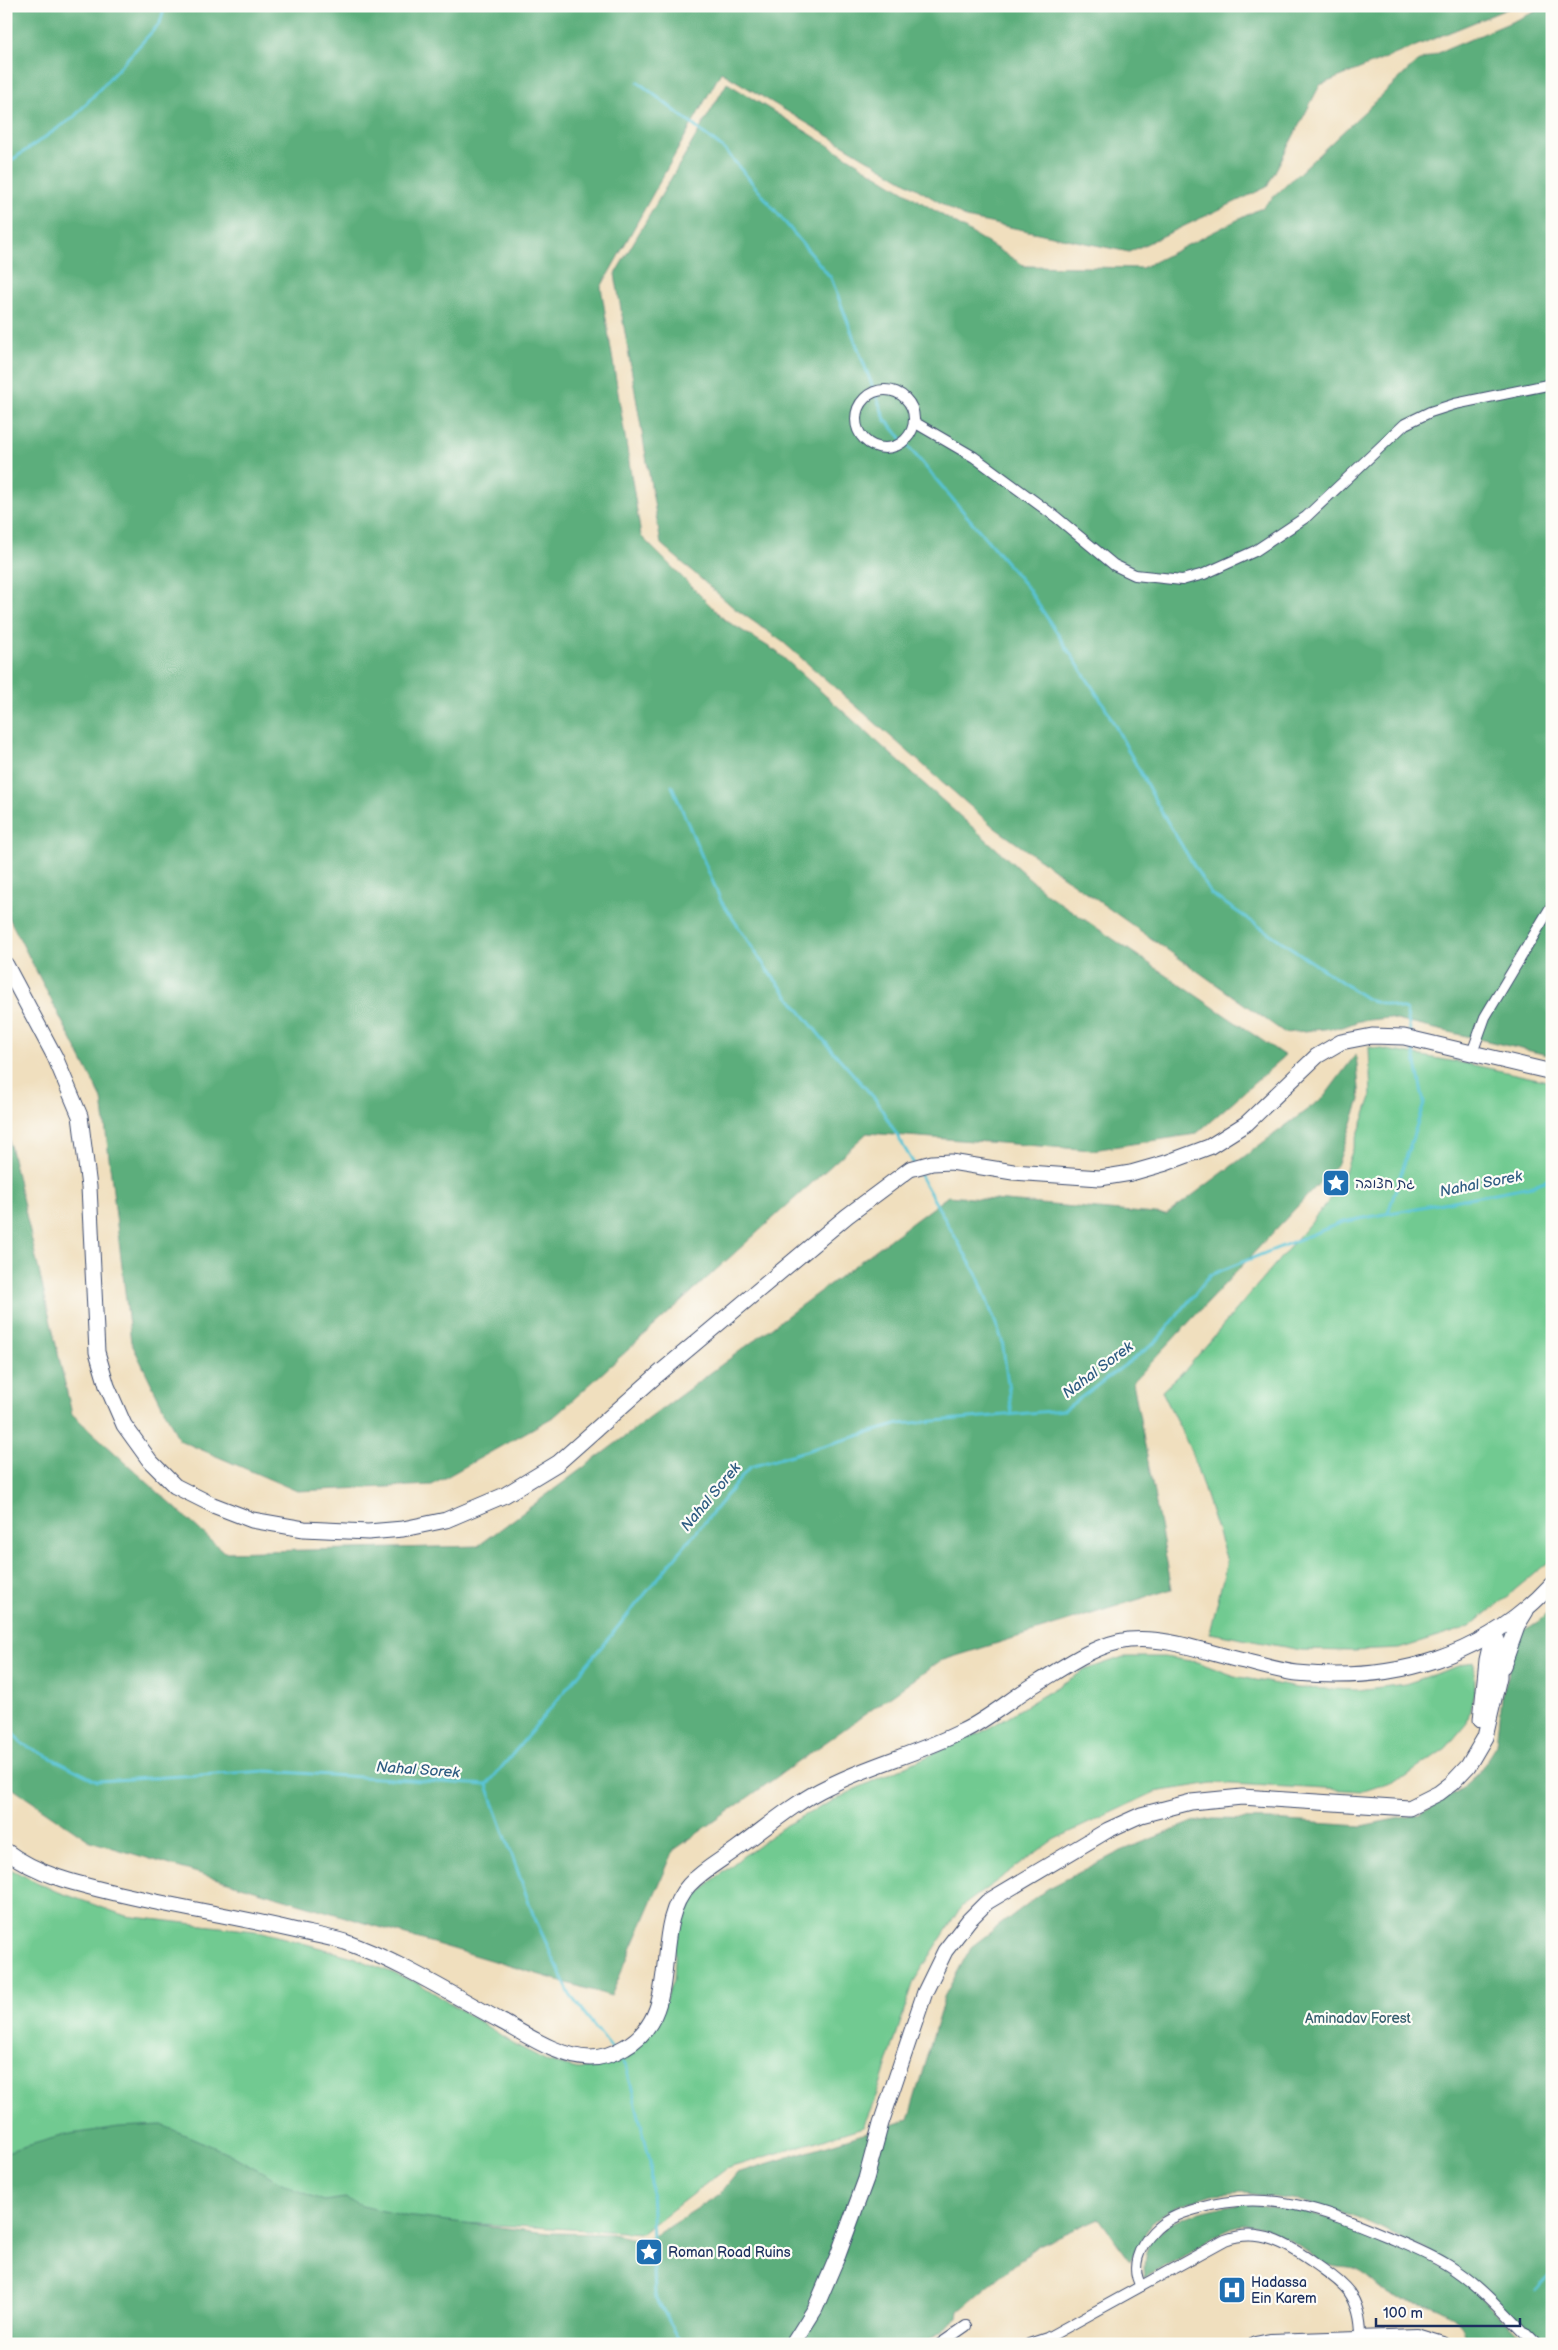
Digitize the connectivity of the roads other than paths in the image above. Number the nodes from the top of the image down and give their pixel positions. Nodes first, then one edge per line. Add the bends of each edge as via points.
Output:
1 (1552, 384) edge
2 (914, 422) junction
3 (1552, 905) edge
4 (6, 965) edge
5 (1472, 1052) junction
6 (1552, 1072) edge
7 (1552, 1584) edge
8 (1529, 1607) junction
9 (1494, 1633) junction
10 (1499, 1676) junction
11 (1409, 1808) junction
12 (6, 1851) edge
13 (1141, 2286) junction
14 (966, 2326) dead end
15 (1361, 2337) junction
16 (793, 2344) edge
17 (940, 2344) edge
18 (1029, 2344) edge
19 (1255, 2344) edge
20 (1443, 2344) edge
21 (1534, 2344) edge

1 - 2 street via 1454,404 1405,424 1306,517 1255,551 1204,574 1182,580 1135,575 1114,566 1056,517 974,457
2 - 2 street via 910,403 894,391 875,391 866,396 856,412 858,432 864,440 881,448 899,444 907,438
3 - 5 street via 1485,1017
4 - 5 main road via 56,1057 80,1116 89,1187 97,1352 124,1425 150,1461 175,1486 213,1506 252,1520 304,1530 368,1532 403,1529 446,1520 505,1495 558,1463 847,1216 910,1169 950,1162 1066,1176 1100,1178 1132,1173 1209,1147 1247,1123 1317,1056 1341,1042 1372,1036 1404,1037
5 - 6 main road
7 - 8 main road
8 - 9 main road
8 - 10 main road via 1518,1624
9 - 10 main road via 1498,1645
9 - 11 main road via 1487,1660 1481,1726 1474,1743 1440,1784
9 - 12 main road via 1471,1646 1415,1667 1356,1675 1294,1673 1153,1640 1125,1640 1092,1651 964,1730 830,1785 780,1814 700,1874 681,1893 670,1926 665,1975 656,2013 637,2040 616,2052 593,2058 567,2054 537,2042 390,1962 344,1942 63,1880 16,1859
10 - 11 main road via 1485,1737 1468,1766 1440,1794
11 - 16 main road via 1242,1797 1191,1802 1141,1815 1108,1830 987,1902 945,1951 925,1992 881,2123 866,2179 833,2269 815,2309
13 - 15 street via 1225,2240 1242,2235 1262,2236 1288,2246 1340,2283 1355,2305
13 - 18 street via 1047,2338
13 - 21 street via 1136,2278 1137,2257 1144,2241 1155,2229 1182,2213 1215,2203 1271,2201 1315,2208 1447,2264
14 - 17 street
15 - 19 street
15 - 20 street via 1417,2336

